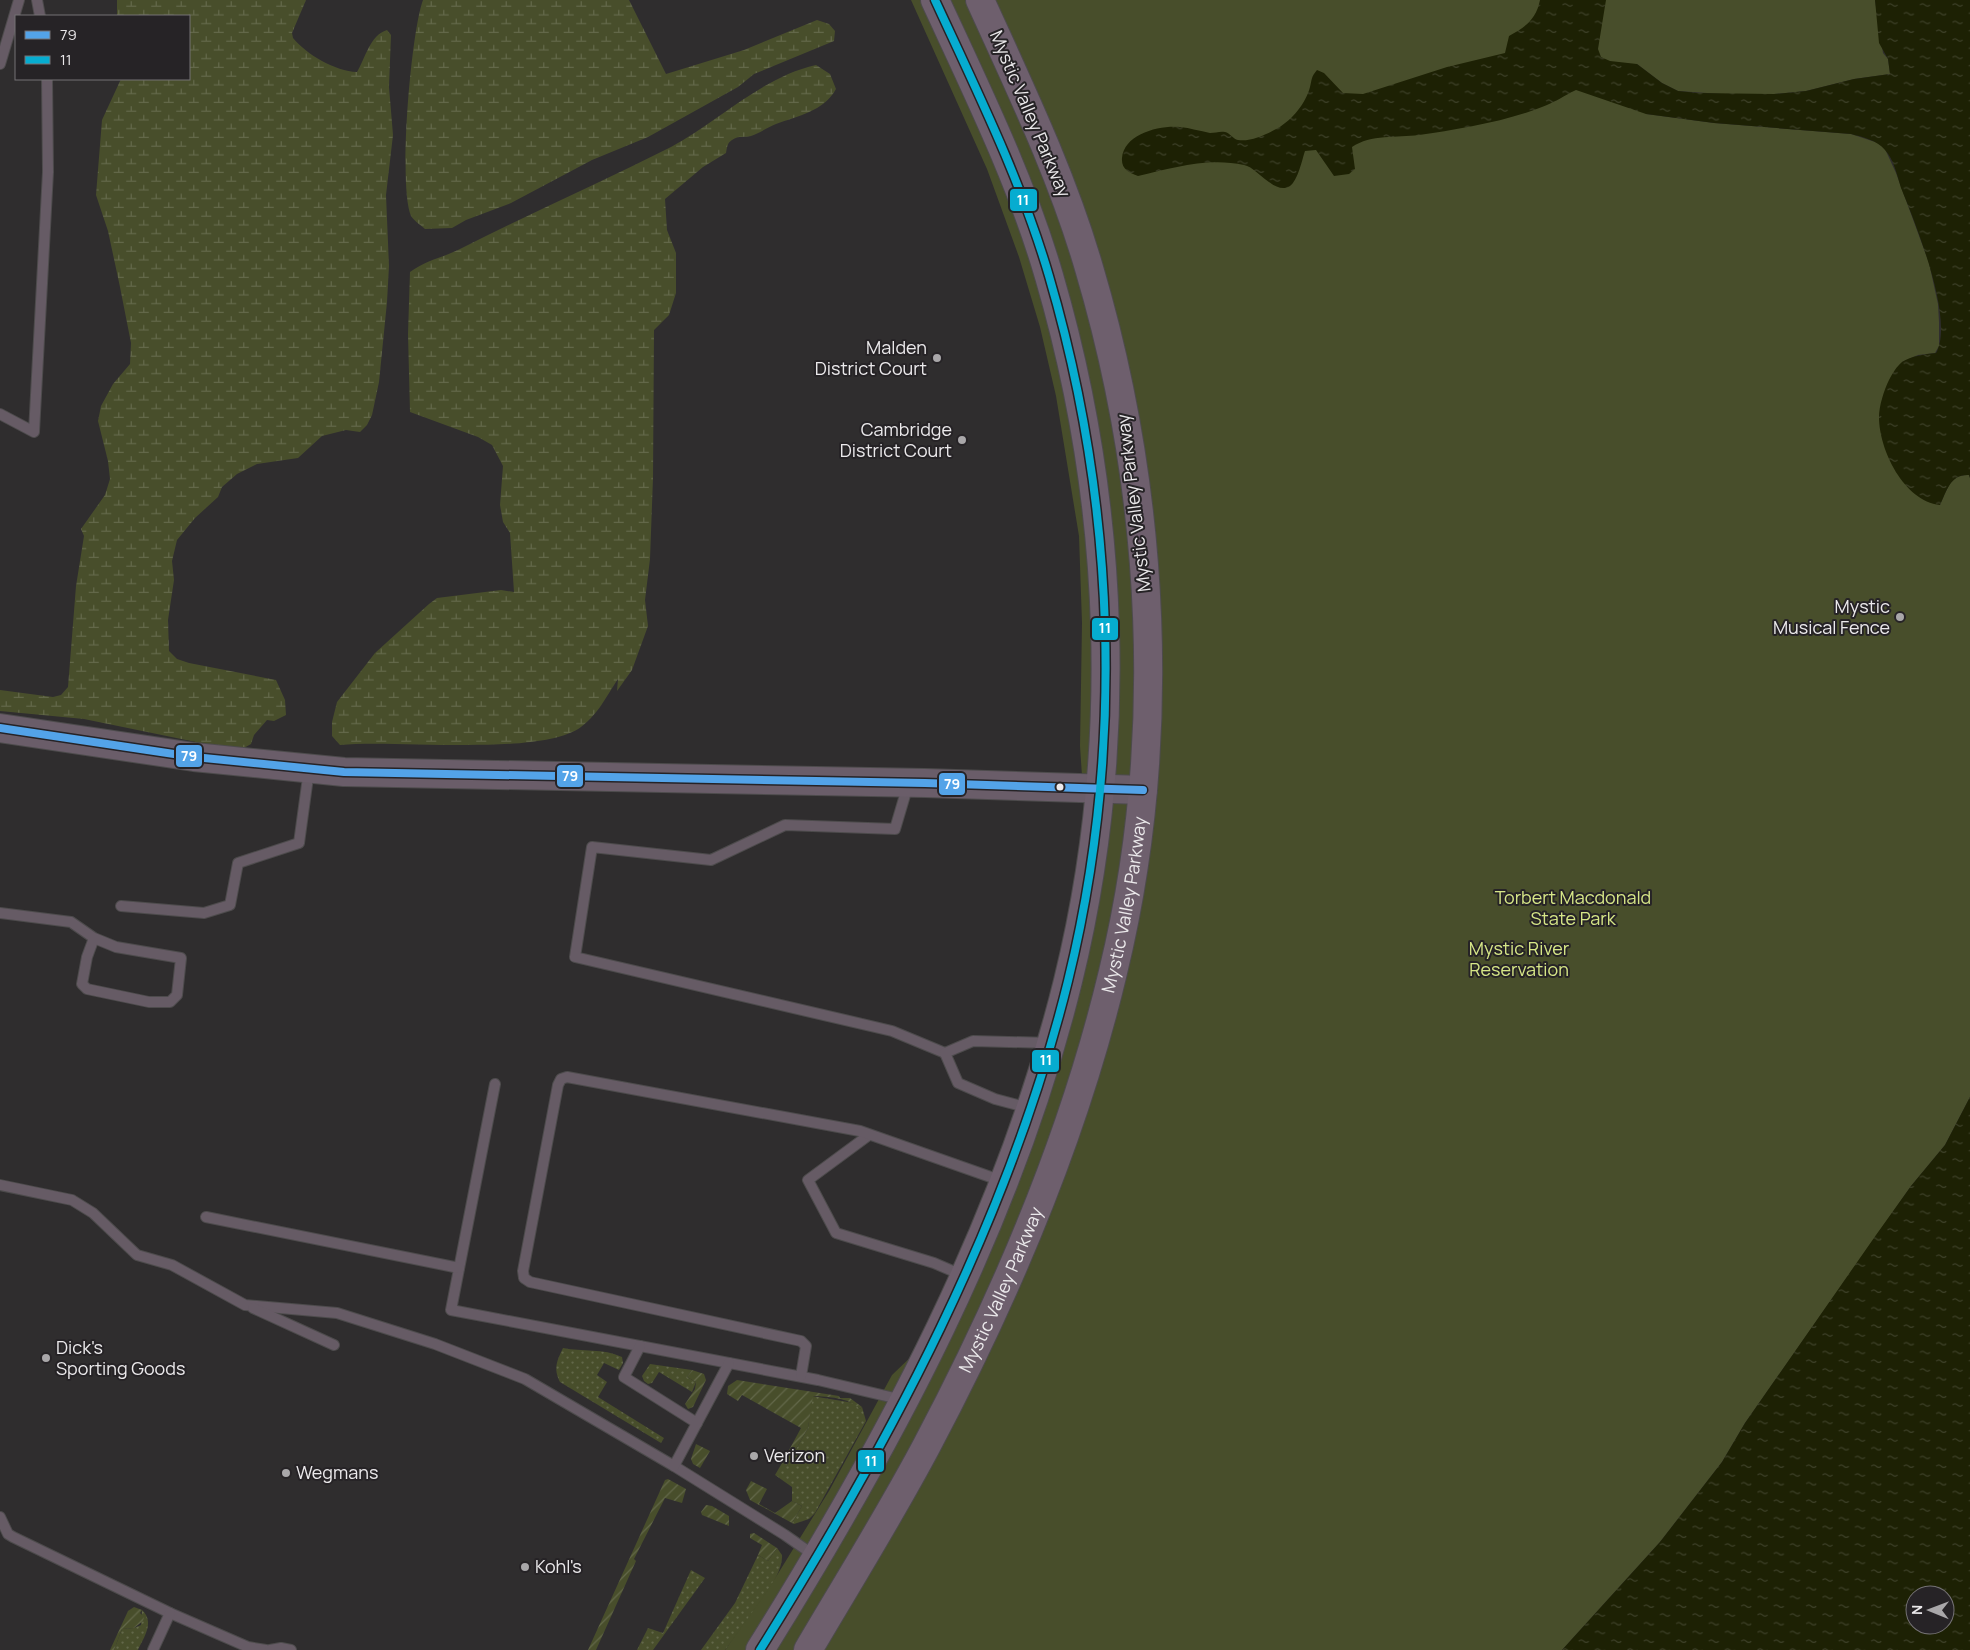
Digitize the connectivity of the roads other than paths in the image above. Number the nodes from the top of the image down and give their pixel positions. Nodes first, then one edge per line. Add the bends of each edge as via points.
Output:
1 (19, 0) edge
2 (36, 0) edge
3 (935, 0) edge
4 (980, 0) edge
5 (40, 15) edge
6 (0, 64) edge
7 (47, 80) edge
8 (0, 414) edge
9 (0, 728) edge
10 (309, 769) junction
11 (908, 783) junction
12 (1101, 790) junction
13 (1143, 790) junction
14 (121, 906) dead end
15 (0, 913) edge
16 (94, 938) junction
17 (1051, 1043) junction
18 (946, 1053) junction
19 (495, 1084) dead end
20 (1030, 1108) junction
21 (868, 1135) junction
22 (1003, 1182) junction
23 (0, 1185) edge
24 (206, 1217) dead end
25 (459, 1268) junction
26 (963, 1276) junction
27 (245, 1305) junction
28 (334, 1345) dead end
29 (640, 1346) junction
30 (729, 1363) junction
31 (801, 1376) junction
32 (904, 1400) junction
33 (697, 1423) junction
34 (674, 1466) junction
35 (0, 1517) edge
36 (816, 1557) junction
37 (170, 1613) junction
38 (153, 1650) edge
39 (266, 1650) edge
40 (270, 1650) edge
41 (291, 1650) edge
42 (760, 1650) edge
43 (808, 1650) edge

1 - 6 lane
2 - 5 lane
3 - 12 highway, Mystic Valley Parkway via 1020,189 1049,274 1075,373 1093,476 1102,562 1106,687
4 - 13 highway, Mystic Valley Parkway via 1029,104 1066,199 1097,297 1121,397 1137,498 1146,601
7 - 8 lane via 48,172 34,432
9 - 10 street
10 - 11 street via 492,776
10 - 14 lane via 299,842 238,863 230,905 204,912
11 - 12 street
11 - 18 lane via 895,829 785,825 711,860 592,847 574,957 892,1031
12 - 13 street
12 - 17 highway, Mystic Valley Parkway via 1077,944
13 - 43 highway, Mystic Valley Parkway via 1132,876 1114,971 1082,1082 1042,1195 996,1305 928,1444
15 - 16 lane via 71,922
16 - 16 lane via 82,984 87,989 149,1002 170,1002 178,995 181,958 116,947
17 - 18 lane via 972,1041
17 - 20 highway, Mystic Valley Parkway
18 - 20 lane via 958,1083 995,1099
19 - 25 lane
20 - 22 highway, Mystic Valley Parkway
21 - 22 lane
21 - 26 lane via 808,1180 836,1233 934,1263
21 - 31 lane via 567,1077 558,1085 524,1278 530,1282 801,1341 806,1346
22 - 26 highway, Mystic Valley Parkway
23 - 27 lane via 72,1200 94,1213 137,1255 172,1265
24 - 25 lane
25 - 29 lane via 451,1310
26 - 32 highway, Mystic Valley Parkway
27 - 28 lane
27 - 34 lane via 337,1313 435,1344 525,1379
29 - 30 lane
29 - 33 lane via 624,1377
30 - 31 lane
30 - 33 lane
31 - 32 lane
32 - 36 highway, Mystic Valley Parkway
33 - 34 lane
34 - 36 lane
35 - 37 lane via 8,1534 13,1537
36 - 42 highway, Mystic Valley Parkway
37 - 38 lane
37 - 39 lane via 248,1647
40 - 41 lane

